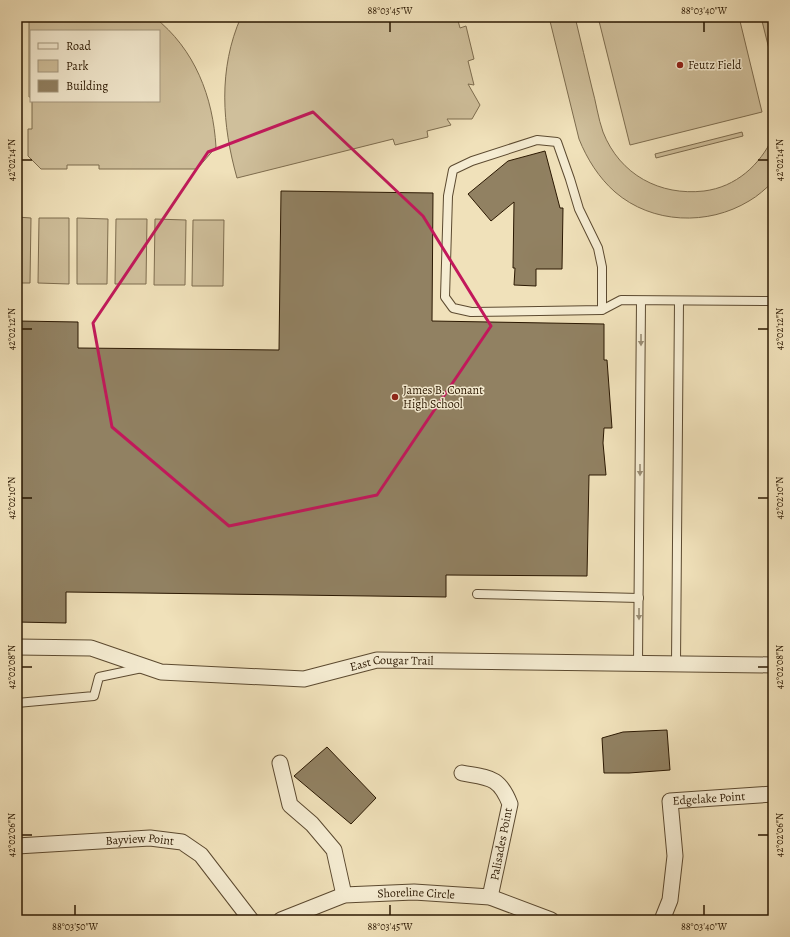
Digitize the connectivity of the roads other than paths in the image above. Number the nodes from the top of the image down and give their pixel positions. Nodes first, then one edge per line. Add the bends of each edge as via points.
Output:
1 (641, 301) junction
2 (679, 301) junction
3 (773, 302) edge
4 (602, 310) junction
5 (477, 594) dead end
6 (639, 598) junction
7 (17, 647) edge
8 (638, 663) junction
9 (676, 663) junction
10 (773, 665) edge
11 (146, 667) junction
12 (17, 703) edge
13 (280, 763) dead end
14 (462, 774) dead end
15 (773, 794) edge
16 (17, 846) edge
17 (344, 895) junction
18 (490, 897) junction
19 (251, 920) edge
20 (281, 920) edge
21 (551, 920) edge
22 (662, 920) edge

1 - 2 lane
1 - 4 lane via 621,300
1 -> 6 lane
2 - 3 lane
2 - 9 lane
4 - 4 lane via 471,312 452,308 445,297 448,196 453,170 472,161 537,140 557,142 579,209 598,248 602,268
5 - 6 lane
6 -> 8 lane
7 - 11 street, East Cougar Trail via 91,648
8 - 9 street, East Cougar Trail
8 - 11 street, East Cougar Trail via 377,660 304,679 161,672
9 - 10 street, East Cougar Trail
11 - 12 lane via 99,676 94,696
13 - 17 street via 290,805 312,824 334,850
14 - 18 street, Palisades Point via 492,779 504,790 510,804
15 - 22 street, Edgelake Point via 670,801 675,856 670,900
16 - 19 street, Bayview Point via 150,838 182,842 201,855
17 - 18 street, Shoreline Circle via 414,892
17 - 20 street, Shoreline Circle
18 - 21 street, Shoreline Circle

